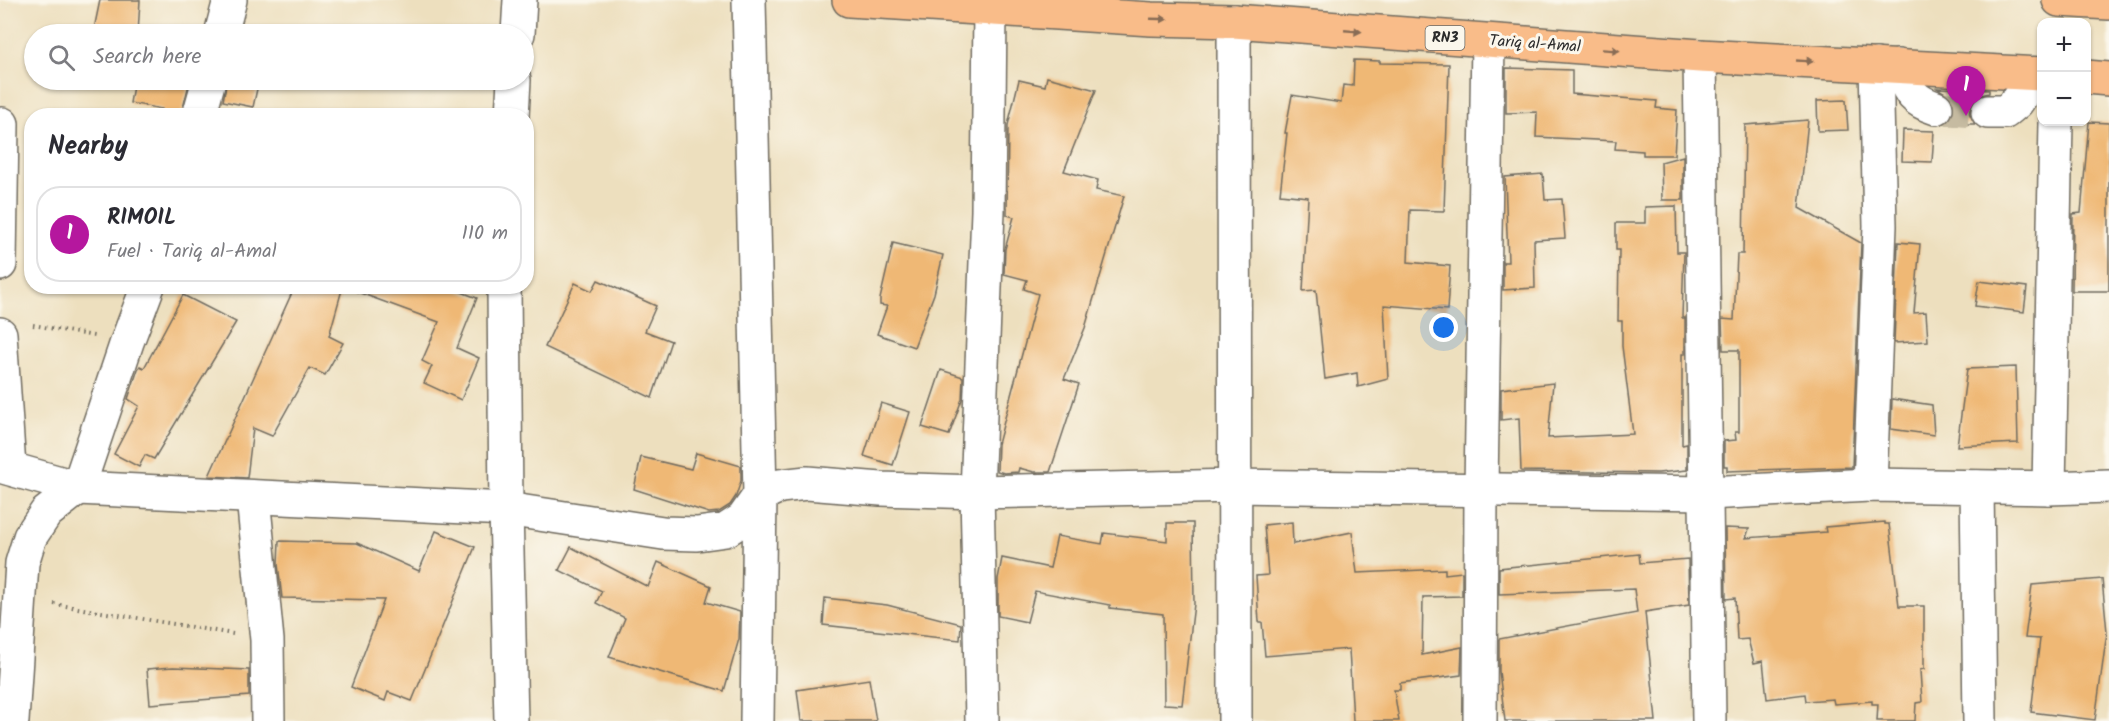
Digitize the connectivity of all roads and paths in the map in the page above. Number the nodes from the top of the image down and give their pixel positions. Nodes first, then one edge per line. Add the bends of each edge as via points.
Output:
1 (230, 0) edge
2 (520, 0) edge
3 (749, 0) edge
4 (849, 0) edge
5 (2059, 0) edge
6 (2109, 3) edge
7 (990, 9) junction
8 (1234, 21) junction
9 (224, 24) edge
10 (519, 24) edge
11 (1488, 41) junction
12 (1700, 56) junction
13 (1887, 65) junction
14 (2037, 74) edge
15 (2037, 77) edge
16 (2091, 77) edge
17 (2109, 79) edge
18 (206, 90) edge
19 (513, 90) edge
20 (201, 108) edge
21 (512, 108) edge
22 (1936, 108) tunnel mouth
23 (1988, 112) tunnel mouth
24 (2, 124) dead end
25 (2056, 126) edge
26 (0, 264) edge
27 (145, 294) edge
28 (504, 294) edge
29 (12, 329) edge
30 (127, 342) junction
31 (4, 467) edge
32 (1870, 485) junction
33 (1236, 486) junction
34 (2109, 486) edge
35 (1977, 487) junction
36 (78, 488) junction
37 (2049, 488) junction
38 (1481, 489) junction
39 (977, 492) junction
40 (1707, 493) junction
41 (760, 495) junction
42 (254, 497) junction
43 (506, 509) junction
44 (19, 598) junction
45 (267, 640) junction
46 (12, 721) edge
47 (268, 721) edge
48 (511, 721) edge
49 (758, 721) edge
50 (982, 721) edge
51 (1235, 721) edge
52 (1480, 721) edge
53 (1709, 721) edge
54 (1980, 721) edge

1 - 9 street
2 - 10 street
3 - 41 street
4 - 7 highway, Tariq al-Amal / RN3
5 - 6 highway
7 -> 8 highway, Tariq al-Amal / RN3
7 - 39 street via 988,212
8 -> 11 highway, Tariq al-Amal / RN3
8 - 33 street
11 -> 12 highway, Tariq al-Amal / RN3
11 - 38 street
12 -> 13 highway, Tariq al-Amal / RN3
12 - 40 street
13 - 14 highway, Tariq al-Amal / RN3
13 - 22 street via 1920,103
13 - 32 street
15 - 23 street via 2005,112
16 - 17 highway
18 - 20 street
19 - 21 street
24 - 26 street
25 - 37 street
27 - 30 street
28 - 43 street
29 - 30 path
29 - 31 street
30 - 36 street
31 - 36 street
32 - 35 street
32 - 40 street
33 - 38 street
33 - 39 street
33 - 51 street
34 - 37 street
35 - 37 street
35 - 54 street
36 - 42 street
36 - 44 street via 46,513 30,537 22,563
38 - 40 street
38 - 52 street
39 - 41 street via 807,483 780,486
39 - 50 street
40 - 53 street
41 - 43 street via 743,519 726,530 697,534 663,533
41 - 49 street
42 - 43 street
42 - 45 street
43 - 48 street
44 - 45 path
44 - 46 street
45 - 47 street

